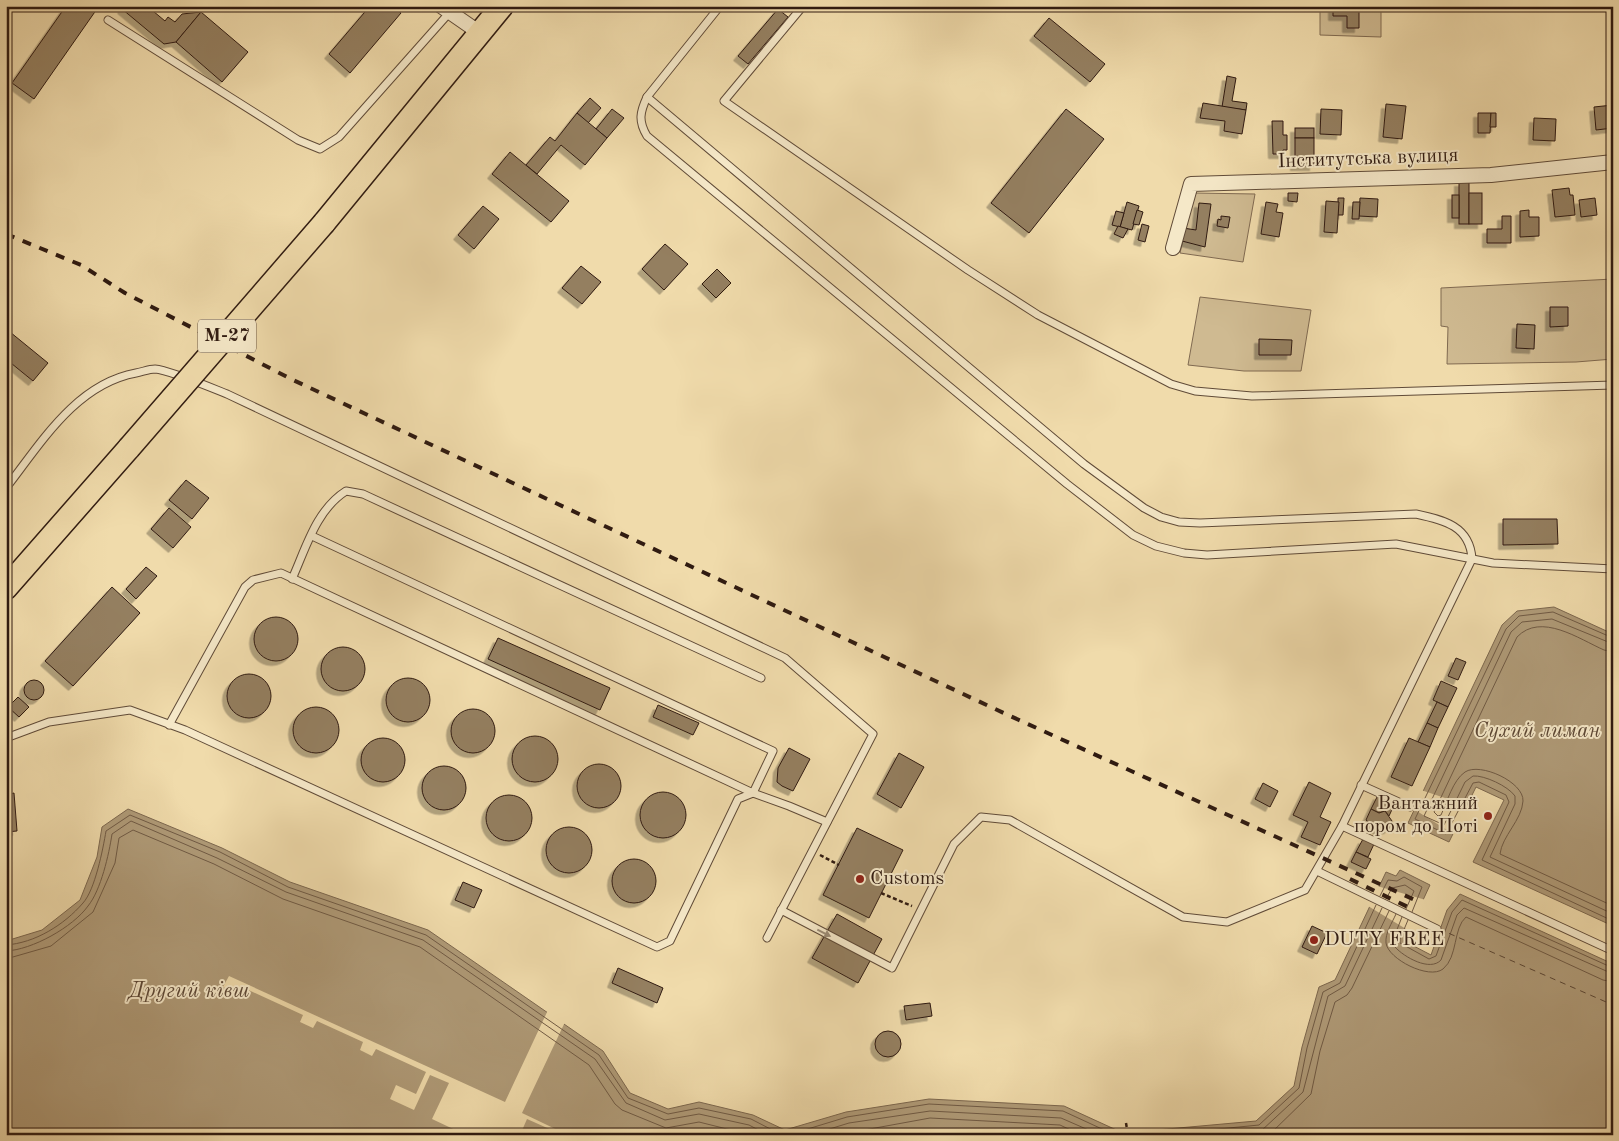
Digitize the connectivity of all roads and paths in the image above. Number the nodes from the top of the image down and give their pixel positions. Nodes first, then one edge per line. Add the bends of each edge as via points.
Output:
1 (502, 6) edge
2 (720, 6) edge
3 (803, 6) edge
4 (446, 9) edge
5 (108, 20) dead end
6 (480, 34) junction
7 (647, 97) junction
8 (1613, 162) edge
9 (1173, 248) dead end
10 (1613, 385) edge
11 (6, 488) edge
12 (312, 536) junction
13 (1472, 559) junction
14 (1613, 569) edge
15 (292, 578) junction
16 (6, 588) edge
17 (761, 678) dead end
18 (169, 725) junction
19 (6, 738) edge
20 (1361, 785) junction
21 (752, 794) junction
22 (1410, 807) dead end
23 (827, 822) junction
24 (1342, 826) junction
25 (812, 851) junction
26 (839, 865) dead end
27 (1318, 871) junction
28 (882, 893) dead end
29 (781, 910) junction
30 (922, 910) junction
31 (1437, 929) dead end
32 (767, 938) dead end
33 (1613, 951) edge
34 (1126, 1123) dead end
35 (1128, 1135) edge

1 - 6 main road, М-27
2 - 7 lane
3 - 10 lane via 724,101 1038,315 1171,384 1195,391 1252,396
4 - 5 lane via 340,138 320,149 298,140
4 - 6 street
6 - 16 main road, М-27, bridge via 324,223
7 - 13 lane via 1084,464 1144,508 1161,517 1200,523 1416,514 1438,519 1464,534 1471,546
7 - 13 lane via 640,111 640,124 647,136 1052,472 1133,535 1156,546 1207,555 1396,544
8 - 9 street, Інститутська вулиця via 1491,174 1191,184
11 - 23 lane via 70,408 99,386 125,375 156,369 227,394 785,658 873,734
12 - 15 lane
12 - 17 lane via 321,514 333,499 346,491 363,494
12 - 21 lane via 773,751
13 - 14 lane via 1493,563
13 - 20 lane
15 - 18 lane via 281,573 253,580 245,587
15 - 21 lane
18 - 19 lane via 130,710 49,722
18 - 21 lane via 657,946 670,941 738,800
20 - 22 lane
20 - 24 lane
21 - 23 lane
23 - 25 lane
24 - 27 lane
24 - 33 lane
25 - 26 path
25 - 29 lane
27 - 30 lane via 1305,890 1227,922 1183,917 1010,820 982,817 954,844
27 - 31 lane
28 - 30 path
29 -> 30 lane via 892,968
29 - 32 lane
34 - 35 path

